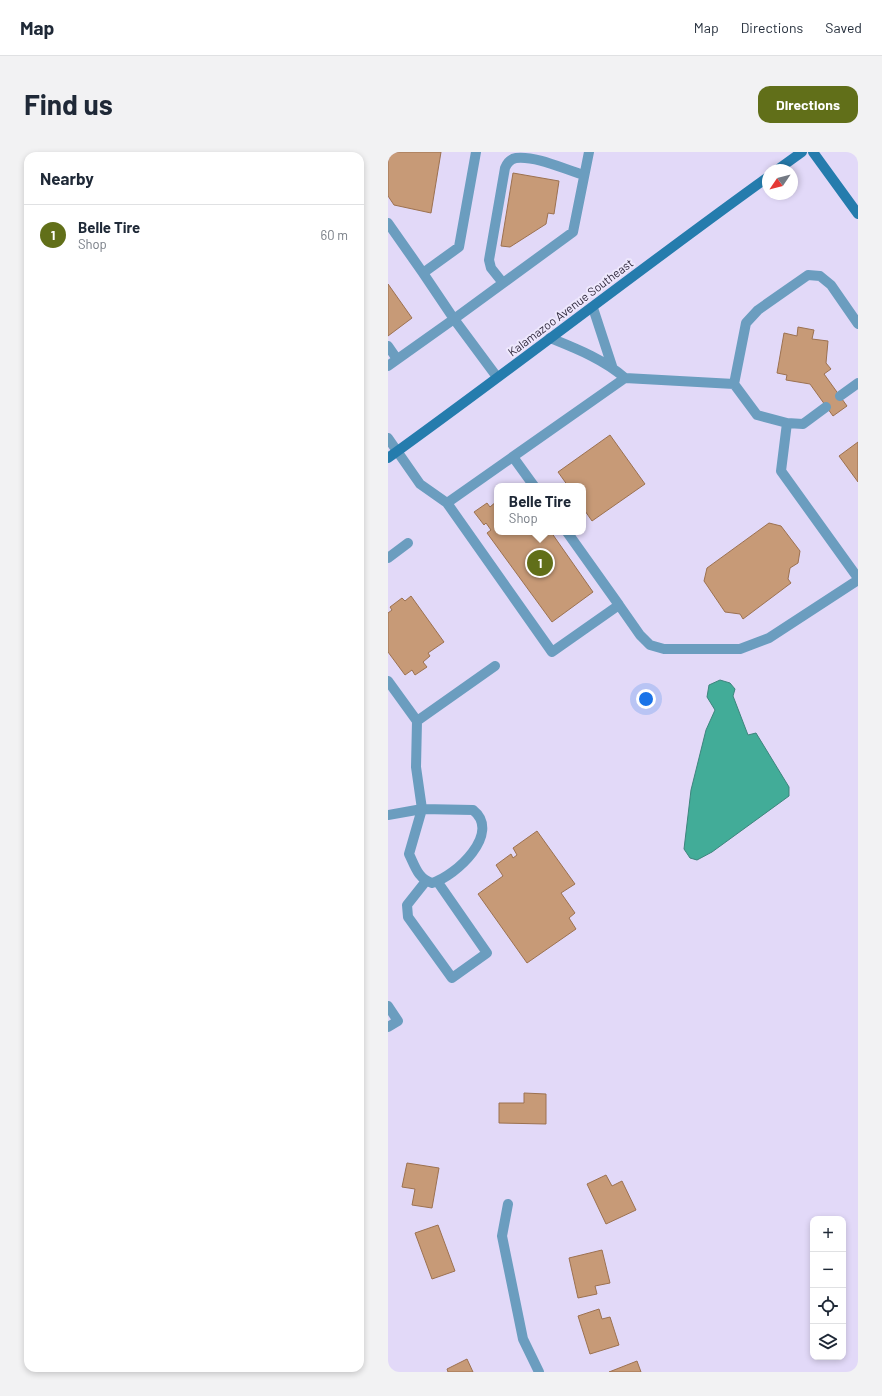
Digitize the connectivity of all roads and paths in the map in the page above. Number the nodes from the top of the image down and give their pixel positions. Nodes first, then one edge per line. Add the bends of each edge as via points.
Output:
1 (476, 152) edge
2 (588, 152) edge
3 (802, 152) edge
4 (813, 152) edge
5 (785, 164) edge
6 (584, 175) junction
7 (762, 181) edge
8 (858, 214) edge
9 (388, 223) edge
10 (423, 273) junction
11 (503, 283) junction
12 (593, 308) junction
13 (454, 319) junction
14 (858, 324) edge
15 (550, 338) junction
16 (388, 346) edge
17 (397, 359) junction
18 (388, 366) edge
19 (612, 366) junction
20 (497, 377) junction
21 (625, 378) junction
22 (858, 382) edge
23 (734, 384) junction
24 (840, 396) dead end
25 (826, 407) dead end
26 (787, 423) junction
27 (388, 438) edge
28 (398, 451) junction
29 (513, 457) junction
30 (388, 458) edge
31 (532, 483) edge
32 (447, 503) junction
33 (569, 535) edge
34 (408, 543) dead end
35 (388, 558) edge
36 (858, 579) edge
37 (619, 605) junction
38 (495, 666) dead end
39 (388, 681) edge
40 (417, 721) junction
41 (422, 809) junction
42 (388, 815) edge
43 (426, 881) junction
44 (437, 881) junction
45 (388, 1006) edge
46 (388, 1027) edge
47 (508, 1204) dead end
48 (539, 1372) edge

1 - 10 street via 459,247
2 - 6 street
3 - 5 main road
4 - 8 main road
6 - 11 street via 573,232
6 - 11 street via 538,161 515,158 508,162 504,168 488,260
7 - 12 main road, Kalamazoo Avenue Southeast via 684,237
9 - 10 street
10 - 13 street
11 - 13 street
12 - 15 main road, Kalamazoo Avenue Southeast
12 - 19 street
13 - 17 street
13 - 20 street
14 - 23 street via 830,285 820,276 808,275 758,310 746,323
15 - 19 street
15 - 20 main road, Kalamazoo Avenue Southeast
16 - 17 street
17 - 18 street
19 - 21 street
20 - 28 main road, Kalamazoo Avenue Southeast
21 - 23 street
21 - 29 street
22 - 24 street
23 - 26 street via 757,415
25 - 26 street via 803,424
26 - 36 street via 781,471
27 - 28 street
28 - 30 main road, Kalamazoo Avenue Southeast
28 - 32 street via 420,484
29 - 31 street
29 - 32 street
32 - 37 street via 552,652
33 - 37 street
34 - 35 street
36 - 37 street via 769,638 740,649 664,649 650,645
38 - 40 street
39 - 40 street
40 - 41 street via 416,767
41 - 42 street
41 - 43 street via 409,854 418,874
41 - 44 street via 473,810 481,818 483,827 464,864
43 - 44 street
43 - 44 street via 407,906 408,917 452,978 487,953
45 - 46 street via 398,1021
47 - 48 street via 502,1236 523,1339

